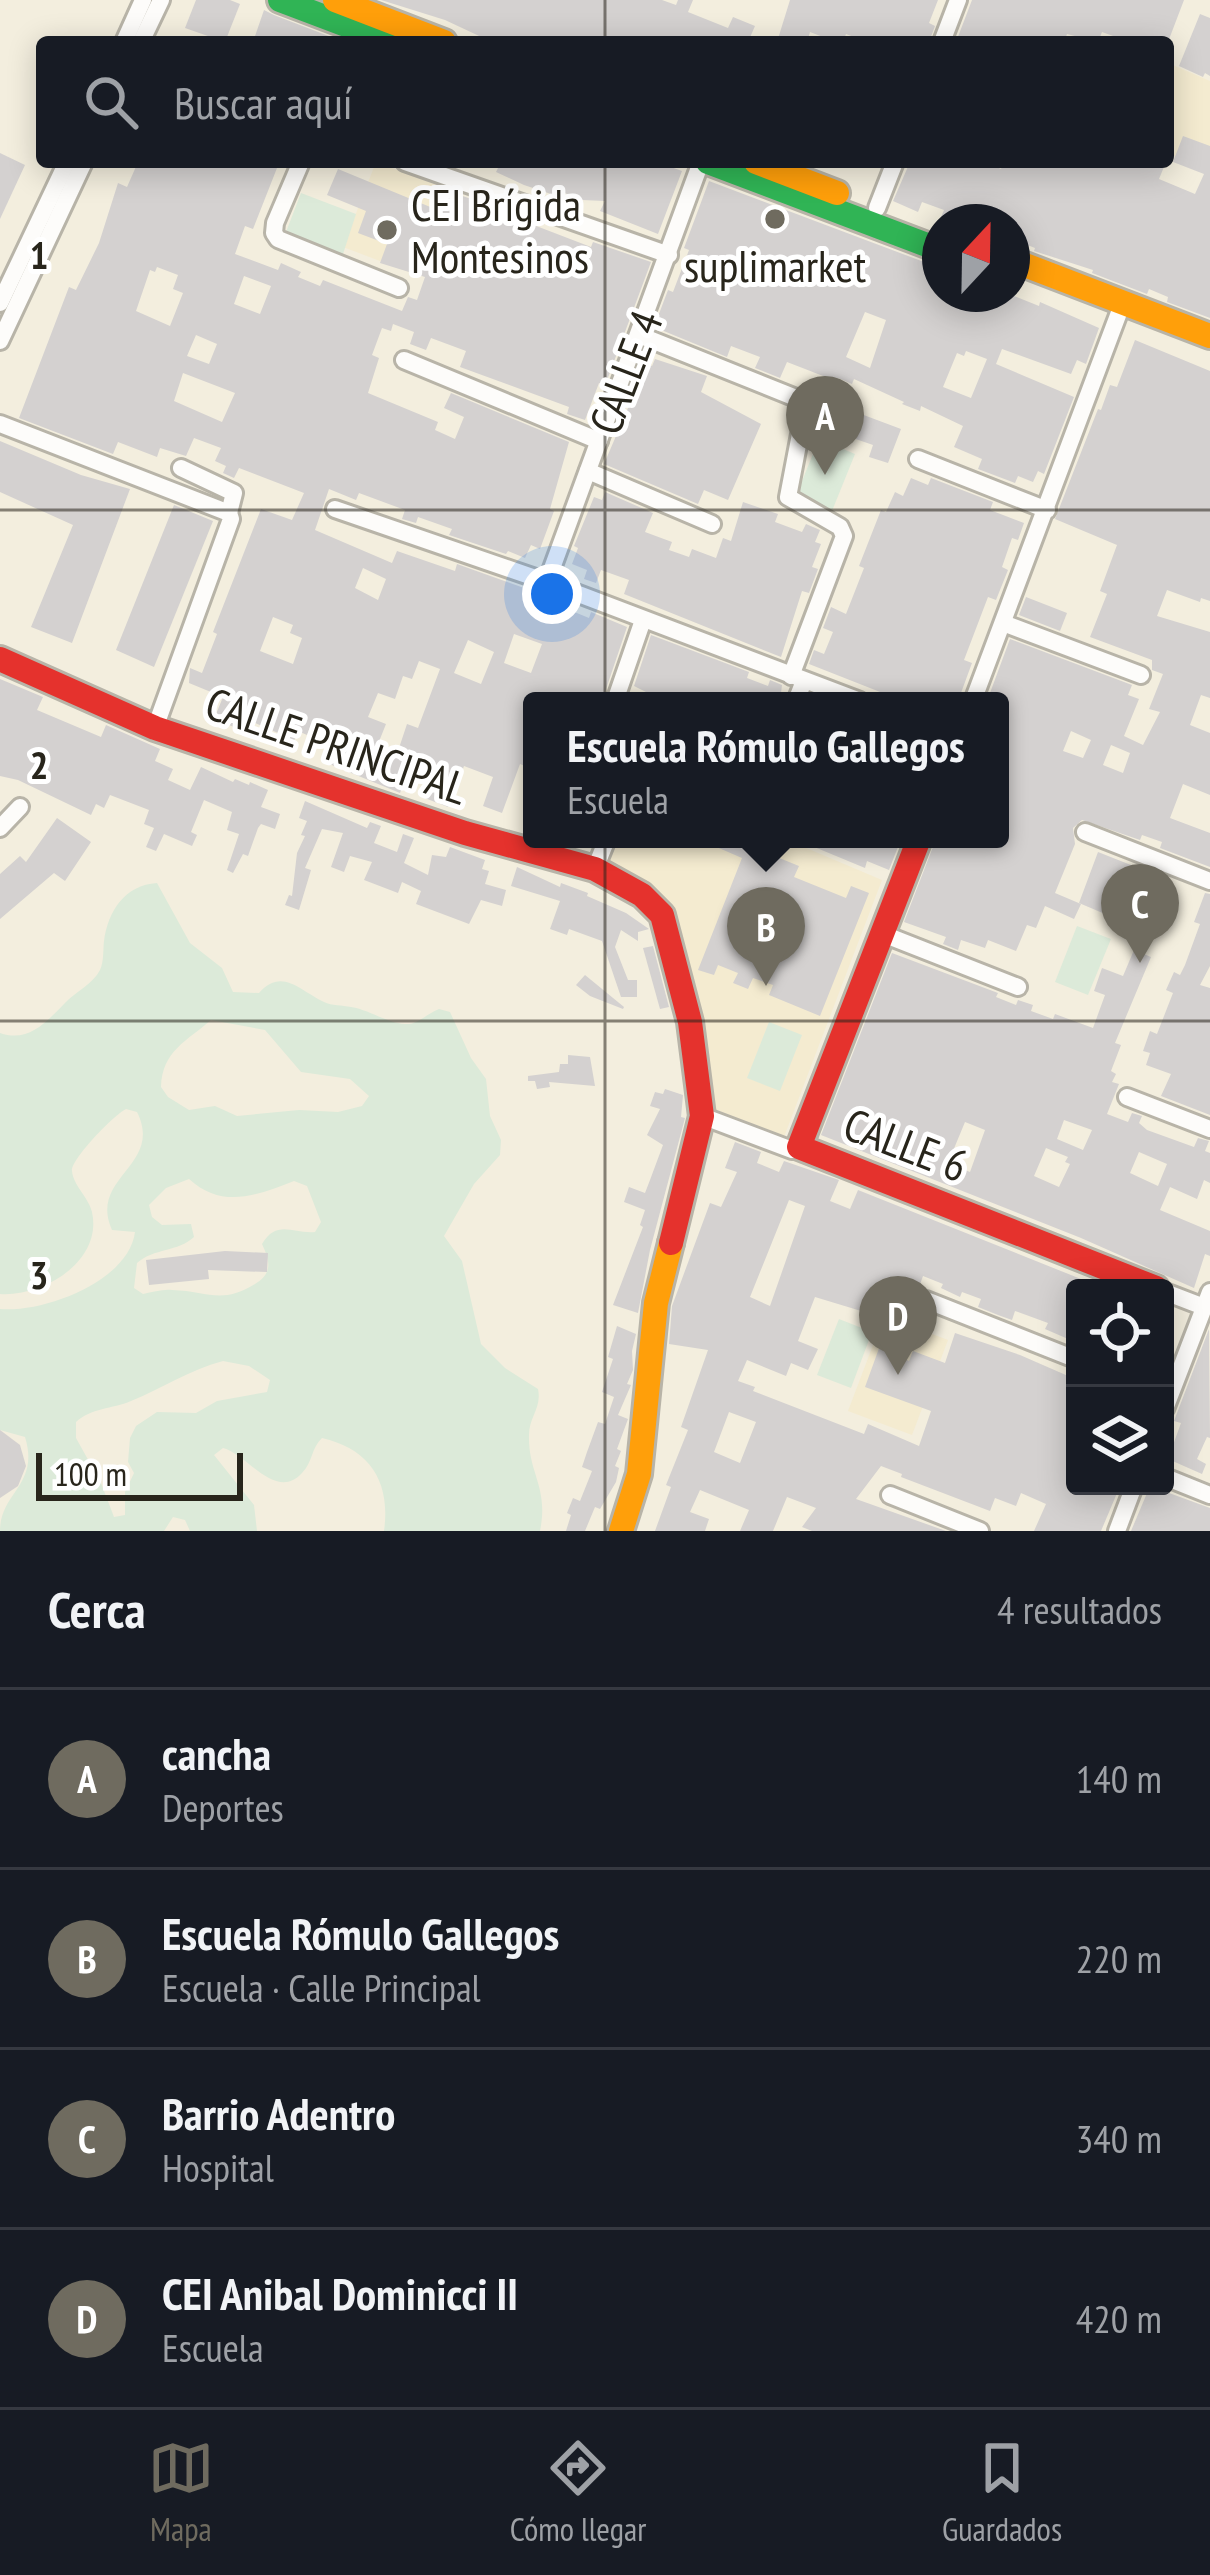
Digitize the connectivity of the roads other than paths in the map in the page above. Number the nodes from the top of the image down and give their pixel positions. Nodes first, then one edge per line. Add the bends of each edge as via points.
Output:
1 (143, 0) edge
2 (161, 0) edge
3 (280, 0) edge
4 (335, 0) edge
5 (957, 0) edge
6 (127, 36) edge
7 (144, 36) edge
8 (375, 36) edge
9 (428, 36) edge
10 (944, 36) edge
11 (64, 168) edge
12 (81, 168) edge
13 (298, 168) edge
14 (422, 168) edge
15 (703, 168) edge
16 (721, 168) edge
17 (772, 168) edge
18 (893, 168) edge
19 (877, 208) junction
20 (922, 225) edge
21 (922, 243) edge
22 (669, 255) junction
23 (1030, 268) edge
24 (1030, 282) edge
25 (399, 288) dead end
26 (4, 310) edge
27 (1121, 310) junction
28 (639, 335) junction
29 (1210, 336) edge
30 (0, 341) edge
31 (1210, 352) edge
32 (404, 360) dead end
33 (0, 424) edge
34 (599, 441) junction
35 (918, 459) dead end
36 (181, 468) dead end
37 (588, 471) junction
38 (334, 509) dead end
39 (1047, 510) junction
40 (229, 513) junction
41 (712, 524) dead end
42 (547, 582) junction
43 (643, 620) junction
44 (1003, 623) junction
45 (0, 658) edge
46 (1141, 675) dead end
47 (798, 678) junction
48 (618, 692) edge
49 (797, 692) edge
50 (836, 692) edge
51 (976, 692) edge
52 (155, 728) junction
53 (20, 807) dead end
54 (0, 829) edge
55 (1085, 832) dead end
56 (604, 848) edge
57 (916, 848) edge
58 (595, 869) junction
59 (1210, 881) edge
60 (883, 934) junction
61 (1018, 987) dead end
62 (1127, 1097) dead end
63 (702, 1116) junction
64 (1210, 1130) edge
65 (799, 1148) junction
66 (1133, 1279) edge
67 (1174, 1294) edge
68 (926, 1300) dead end
69 (1207, 1300) edge
70 (1066, 1355) edge
71 (1172, 1387) edge
72 (1174, 1481) edge
73 (890, 1495) dead end
74 (1131, 1495) edge
75 (1210, 1495) edge
76 (621, 1531) edge
77 (980, 1531) edge
78 (1117, 1531) edge

1 - 6 street
2 - 7 street
3 - 8 street
4 - 9 street
5 - 10 street
11 - 26 street
12 - 26 street
13 - 25 street via 275,223 278,238
14 - 22 street
15 - 22 street, CALLE 4
16 - 21 street
17 - 19 street
18 - 19 street
19 - 20 street
22 - 28 street, CALLE 4
23 - 27 street
24 - 27 street
26 - 30 street
27 - 29 street
27 - 31 street
27 - 39 street
28 - 34 street, CALLE 4
28 - 47 street via 805,408 788,497 844,536
32 - 34 street
33 - 40 street
34 - 37 street, CALLE 4
35 - 39 street
36 - 40 street via 234,493
37 - 41 street
37 - 42 street, CALLE 4
38 - 42 street
39 - 44 street
40 - 52 street
42 - 43 street
43 - 47 street
43 - 48 street
44 - 46 street
44 - 51 street
45 - 52 street, CALLE PRINCIPAL
47 - 49 street
47 - 50 street
52 - 58 street, CALLE PRINCIPAL
53 - 54 street
55 - 59 street
56 - 58 street
57 - 60 street, CALLE 6
58 - 63 street, CALLE PRINCIPAL via 662,915 690,1022
60 - 61 street
60 - 65 street, CALLE 6
62 - 64 street
63 - 65 street
63 - 76 street, CALLE PRINCIPAL via 656,1304 639,1474
65 - 66 street, CALLE 6
67 - 69 street
68 - 70 street
69 - 71 street
72 - 75 street
73 - 77 street
74 - 78 street

